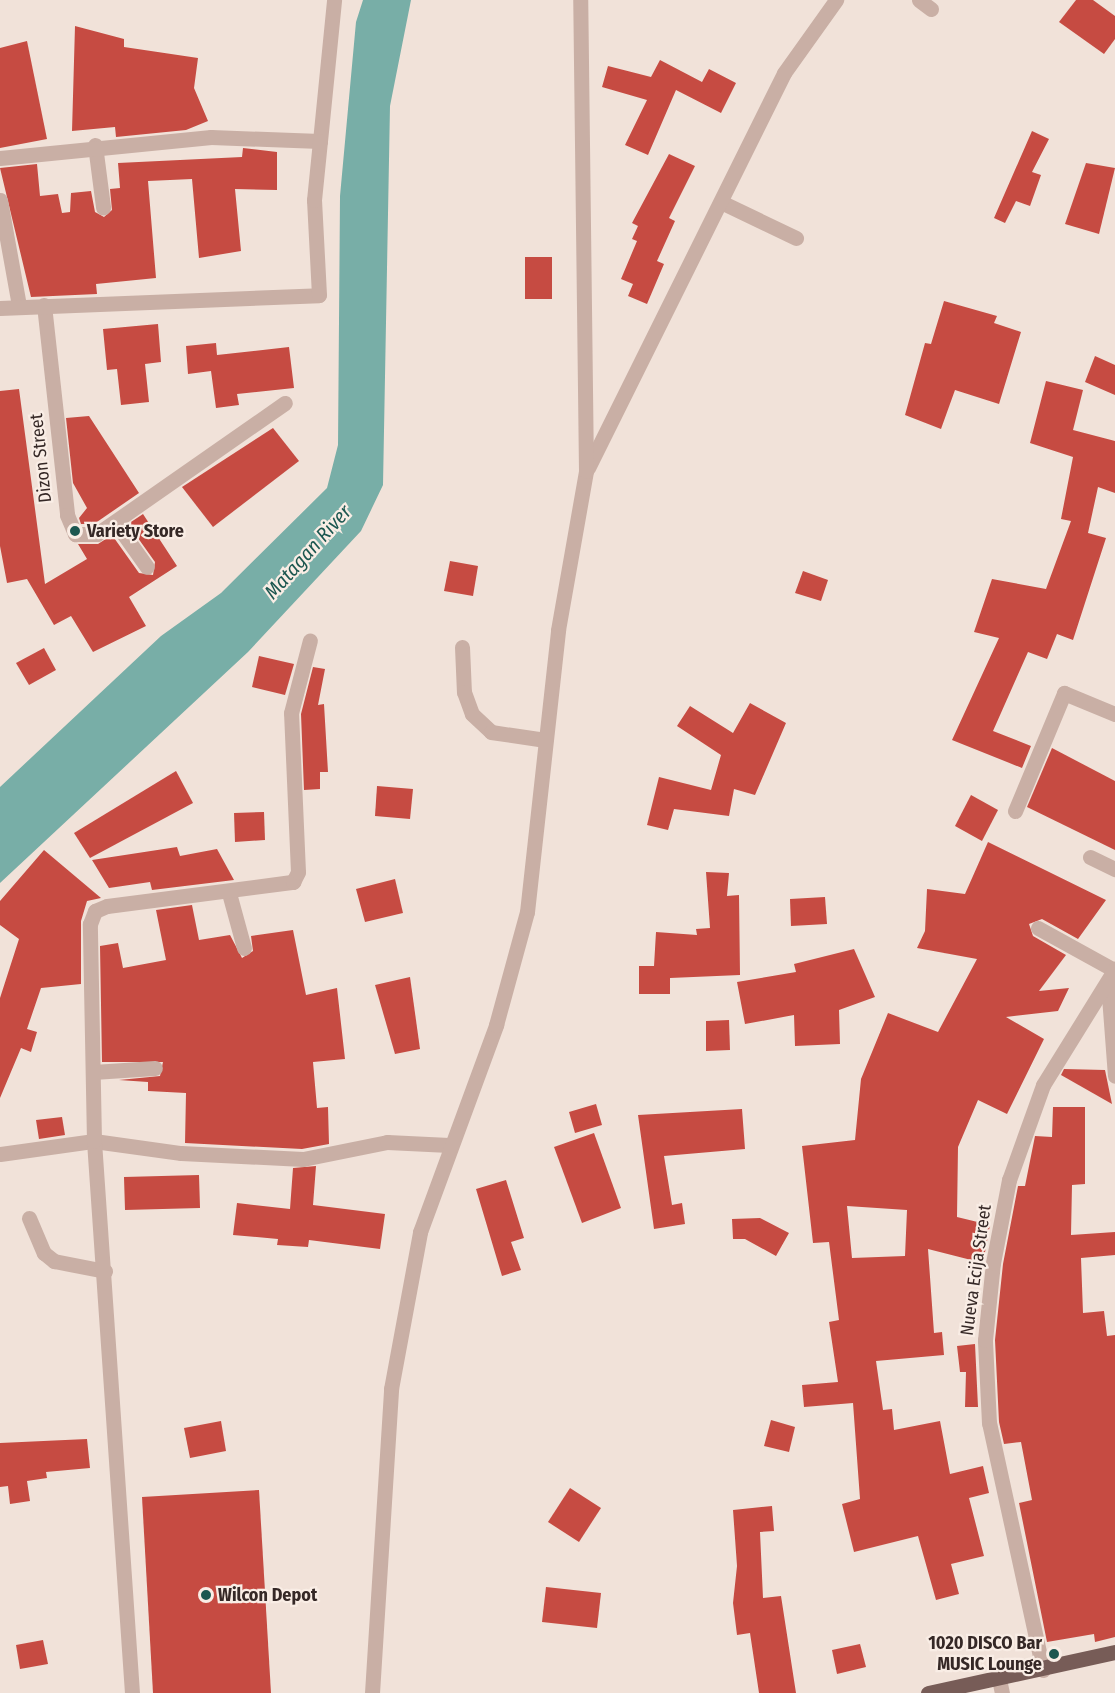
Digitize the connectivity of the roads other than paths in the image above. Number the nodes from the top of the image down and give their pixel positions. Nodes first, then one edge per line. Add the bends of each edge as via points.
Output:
1 (334, 0) edge
2 (580, 0) edge
3 (836, 0) edge
4 (320, 141) junction
5 (95, 145) junction
6 (0, 158) edge
7 (0, 200) edge
8 (723, 203) junction
9 (103, 207) dead end
10 (796, 238) dead end
11 (44, 305) junction
12 (19, 306) junction
13 (0, 308) edge
14 (285, 403) dead end
15 (586, 471) junction
16 (115, 522) junction
17 (147, 567) dead end
18 (310, 640) dead end
19 (462, 647) dead end
20 (1115, 714) edge
21 (544, 740) junction
22 (1015, 811) dead end
23 (1090, 857) dead end
24 (1115, 869) edge
25 (230, 893) junction
26 (1038, 928) dead end
27 (244, 948) dead end
28 (1112, 974) edge
29 (155, 1068) dead end
30 (93, 1072) junction
31 (1115, 1076) edge
32 (94, 1141) junction
33 (449, 1145) junction
34 (0, 1154) edge
35 (29, 1218) dead end
36 (105, 1271) junction
37 (1115, 1652) edge
38 (1043, 1670) junction
39 (1001, 1686) edge
40 (132, 1693) edge
41 (372, 1693) edge
42 (928, 1693) edge

1 - 4 street
2 - 15 street
3 - 8 street via 784,73
4 - 5 street via 211,137
4 - 11 street via 315,200 319,295
5 - 6 street
5 - 9 street
7 - 12 street
8 - 10 street
8 - 15 street
11 - 12 street
11 - 16 street, Dizon Street via 67,515 75,534 97,534
12 - 13 street
14 - 16 street, Dizon Street
15 - 21 street via 568,558
16 - 17 street
18 - 25 street via 291,713 298,872 282,887
19 - 21 street via 464,692 472,714 491,732
20 - 22 street via 1064,693
21 - 33 street via 527,912 496,1025
23 - 24 street
25 - 27 street
25 - 30 street via 95,911 90,924
26 - 28 street
28 - 31 street
28 - 38 street, Nueva Ecija Street via 1043,1085 1009,1180 985,1340 989,1423
29 - 30 street
30 - 32 street
32 - 33 street via 181,1153 303,1159 387,1142
32 - 34 street
32 - 36 street
33 - 41 street via 420,1232 391,1389
35 - 36 street via 44,1253 54,1261
36 - 40 street via 113,1471
37 - 38 main road
38 - 39 main road
39 - 42 main road

